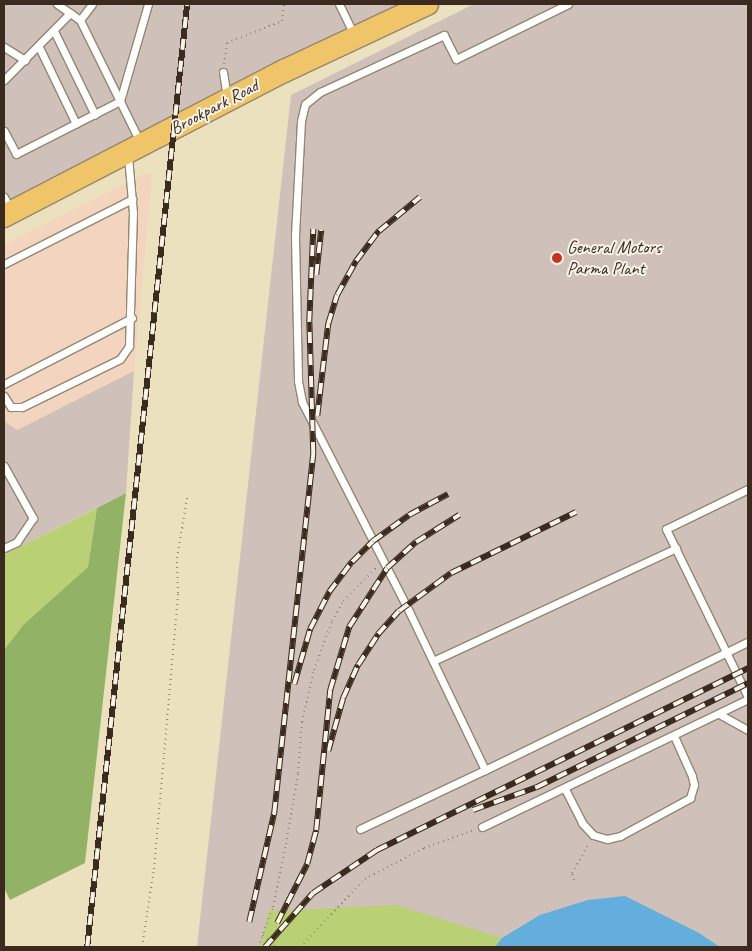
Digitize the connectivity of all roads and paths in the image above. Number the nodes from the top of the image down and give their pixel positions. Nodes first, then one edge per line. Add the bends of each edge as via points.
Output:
1 (57, 4) edge
2 (92, 4) edge
3 (148, 4) edge
4 (284, 4) edge
5 (339, 4) edge
6 (426, 4) edge
7 (568, 4) edge
8 (70, 13) junction
9 (80, 20) junction
10 (54, 31) junction
11 (356, 38) junction
12 (39, 46) junction
13 (4, 47) edge
14 (25, 60) junction
15 (224, 72) joint
16 (4, 80) edge
17 (228, 100) junction
18 (120, 101) junction
19 (95, 115) junction
20 (76, 124) junction
21 (4, 131) edge
22 (135, 149) junction
23 (132, 200) junction
24 (6, 208) edge
25 (4, 264) edge
26 (132, 318) junction
27 (4, 384) edge
28 (4, 396) edge
29 (4, 466) edge
30 (748, 488) edge
31 (187, 498) dead end
32 (4, 548) edge
33 (676, 548) junction
34 (384, 563) junction
35 (748, 642) edge
36 (726, 653) junction
37 (434, 661) junction
38 (748, 698) edge
39 (719, 714) junction
40 (748, 730) edge
41 (674, 736) junction
42 (485, 770) junction
43 (565, 789) junction
44 (482, 827) joint
45 (360, 829) dead end
46 (593, 835) junction
47 (574, 880) dead end
48 (263, 935) junction
49 (142, 947) edge
50 (258, 947) edge
51 (275, 947) edge
52 (300, 947) edge

1 - 8 lane
2 - 9 lane
3 - 18 lane
4 - 15 path via 282,21 227,43
5 - 11 lane
6 - 11 main road, Brookpark Road
7 - 34 lane via 456,59 444,35 320,92 305,104 301,121 295,236 298,381 302,402
8 - 9 lane
8 - 10 lane
9 - 18 lane
10 - 12 lane
10 - 19 lane
11 - 17 main road, Brookpark Road
12 - 14 lane
12 - 20 lane
13 - 14 lane
14 - 16 lane
15 - 17 lane
17 - 22 main road, Brookpark Road
18 - 19 lane
18 - 22 lane
19 - 20 lane
20 - 21 lane via 16,154
22 - 23 lane
22 - 24 main road, Brookpark Road
23 - 25 lane
23 - 26 lane
26 - 27 lane
26 - 28 lane via 129,346 120,359 22,407 11,407
29 - 32 lane via 32,518 17,542
30 - 33 lane via 666,529
31 - 49 path via 178,558 178,593 154,869
33 - 36 lane
33 - 37 lane
34 - 37 lane
34 - 48 path via 344,601 332,621 314,670 302,722 291,820 273,907
35 - 36 lane
36 - 38 lane
36 - 42 lane
37 - 42 lane
38 - 39 lane
39 - 40 lane
39 - 41 lane
41 - 43 lane
41 - 46 lane via 692,776 694,784 690,798 620,836 607,839
42 - 45 lane
43 - 44 lane
43 - 46 lane via 582,823
44 - 52 path via 424,848 372,874 345,896
46 - 47 path via 572,874
48 - 50 path
48 - 51 path

